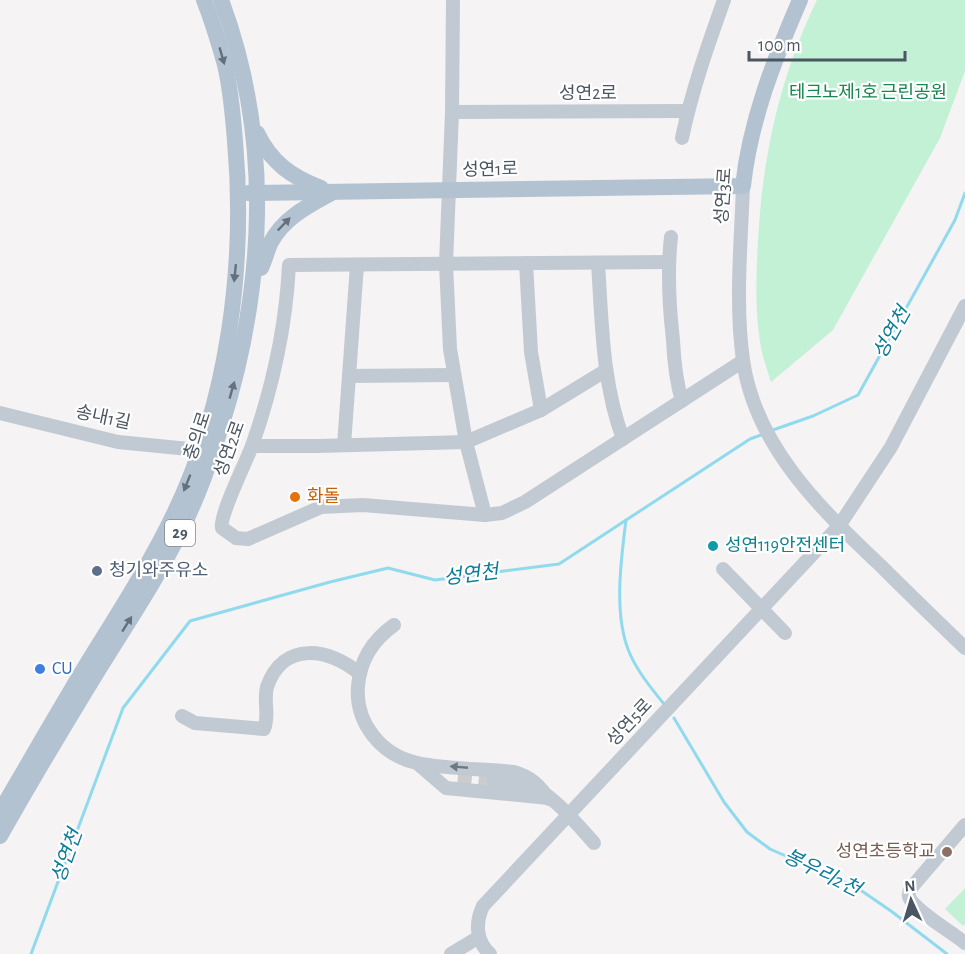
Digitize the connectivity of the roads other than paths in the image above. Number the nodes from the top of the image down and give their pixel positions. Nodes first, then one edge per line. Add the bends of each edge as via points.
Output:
1 (204, 0) edge
2 (221, 0) edge
3 (453, 0) edge
4 (724, 0) edge
5 (800, 0) edge
6 (688, 111) junction
7 (452, 112) junction
8 (251, 121) junction
9 (682, 138) dead end
10 (743, 186) junction
11 (448, 190) junction
12 (334, 191) junction
13 (258, 192) junction
14 (238, 193) junction
15 (671, 237) dead end
16 (237, 247) junction
17 (257, 248) junction
18 (668, 262) junction
19 (526, 263) junction
20 (598, 263) junction
21 (446, 264) junction
22 (357, 265) junction
23 (255, 274) junction
24 (965, 306) edge
25 (743, 361) junction
26 (605, 371) junction
27 (453, 375) junction
28 (350, 376) junction
29 (682, 401) junction
30 (541, 410) junction
31 (0, 413) edge
32 (623, 438) junction
33 (466, 442) junction
34 (344, 445) junction
35 (252, 446) junction
36 (199, 450) junction
37 (485, 515) junction
38 (839, 526) junction
39 (723, 569) dead end
40 (761, 609) junction
41 (394, 625) dead end
42 (785, 633) dead end
43 (965, 648) edge
44 (360, 674) junction
45 (182, 716) dead end
46 (417, 763) junction
47 (495, 780) tunnel mouth
48 (549, 798) junction
49 (0, 812) edge
50 (568, 814) junction
51 (965, 825) edge
52 (0, 836) edge
53 (594, 843) dead end
54 (479, 937) junction
55 (965, 943) edge
56 (451, 954) edge
57 (489, 954) edge

1 -> 14 main road, 충의로 / 29 via 231,97
2 - 8 main road, 충의로 / 29 via 242,64
3 - 7 street
4 - 6 street
5 - 10 main road, 성연3로 via 763,94
6 - 7 street, 성연2로
6 - 9 street
7 - 11 street
8 - 12 main road via 264,147 282,168 301,180
8 - 13 main road, 충의로 / 29
10 - 11 main road, 성연1로
10 - 25 street, 성연3로
11 - 12 main road, 성연1로
11 - 21 street
12 - 13 main road, 성연1로
23 -> 12 main road via 262,268 270,242 282,225
13 - 14 main road, 성연1로
13 - 17 main road, 충의로 / 29
14 - 16 main road, 충의로 / 29
15 - 18 street
16 - 17 main road
16 -> 36 main road, 충의로 / 29 via 227,341
17 - 23 main road, 충의로 / 29
18 - 20 street, 성연2로
18 - 29 street via 673,346
19 - 20 street, 성연2로
19 - 21 street, 성연2로
19 - 30 street via 531,352
20 - 26 street
21 - 22 street, 성연2로
21 - 27 street
22 - 28 street
22 - 35 street, 성연2로 via 289,265 272,379
52 -> 23 main road, 충의로 / 29 via 183,528 231,396
24 - 38 street via 891,447
25 - 29 street, 성연2로
25 - 38 street, 성연3로 via 768,436
26 - 30 street
26 - 32 street
27 - 28 street
27 - 33 street
28 - 34 street
29 - 32 street, 성연2로
30 - 33 street
31 - 36 street, 송내1길 via 118,442
32 - 37 street, 성연2로 via 514,508
33 - 34 street
33 - 37 street
34 - 35 street
35 - 37 street, 성연2로 via 221,520 224,531 236,538 254,537 321,507 363,505
36 -> 49 main road, 충의로 / 29 via 175,514
38 - 40 street, 성연5로
38 - 43 street
39 - 40 street
40 - 42 street
40 - 50 street, 성연5로
41 - 44 street via 371,647
44 - 45 street via 333,657 299,654 284,662 268,686 268,720 264,729 195,723
44 - 46 street via 358,703 365,724 388,749
46 - 48 street via 446,788
48 -> 46 street via 533,780 519,773
47 - 48 street via 523,783
48 - 50 street
50 - 53 street
50 - 54 street, 성연5로 via 483,907 477,926
51 - 55 street via 909,893 911,900 936,923
54 - 56 street
54 - 57 street

